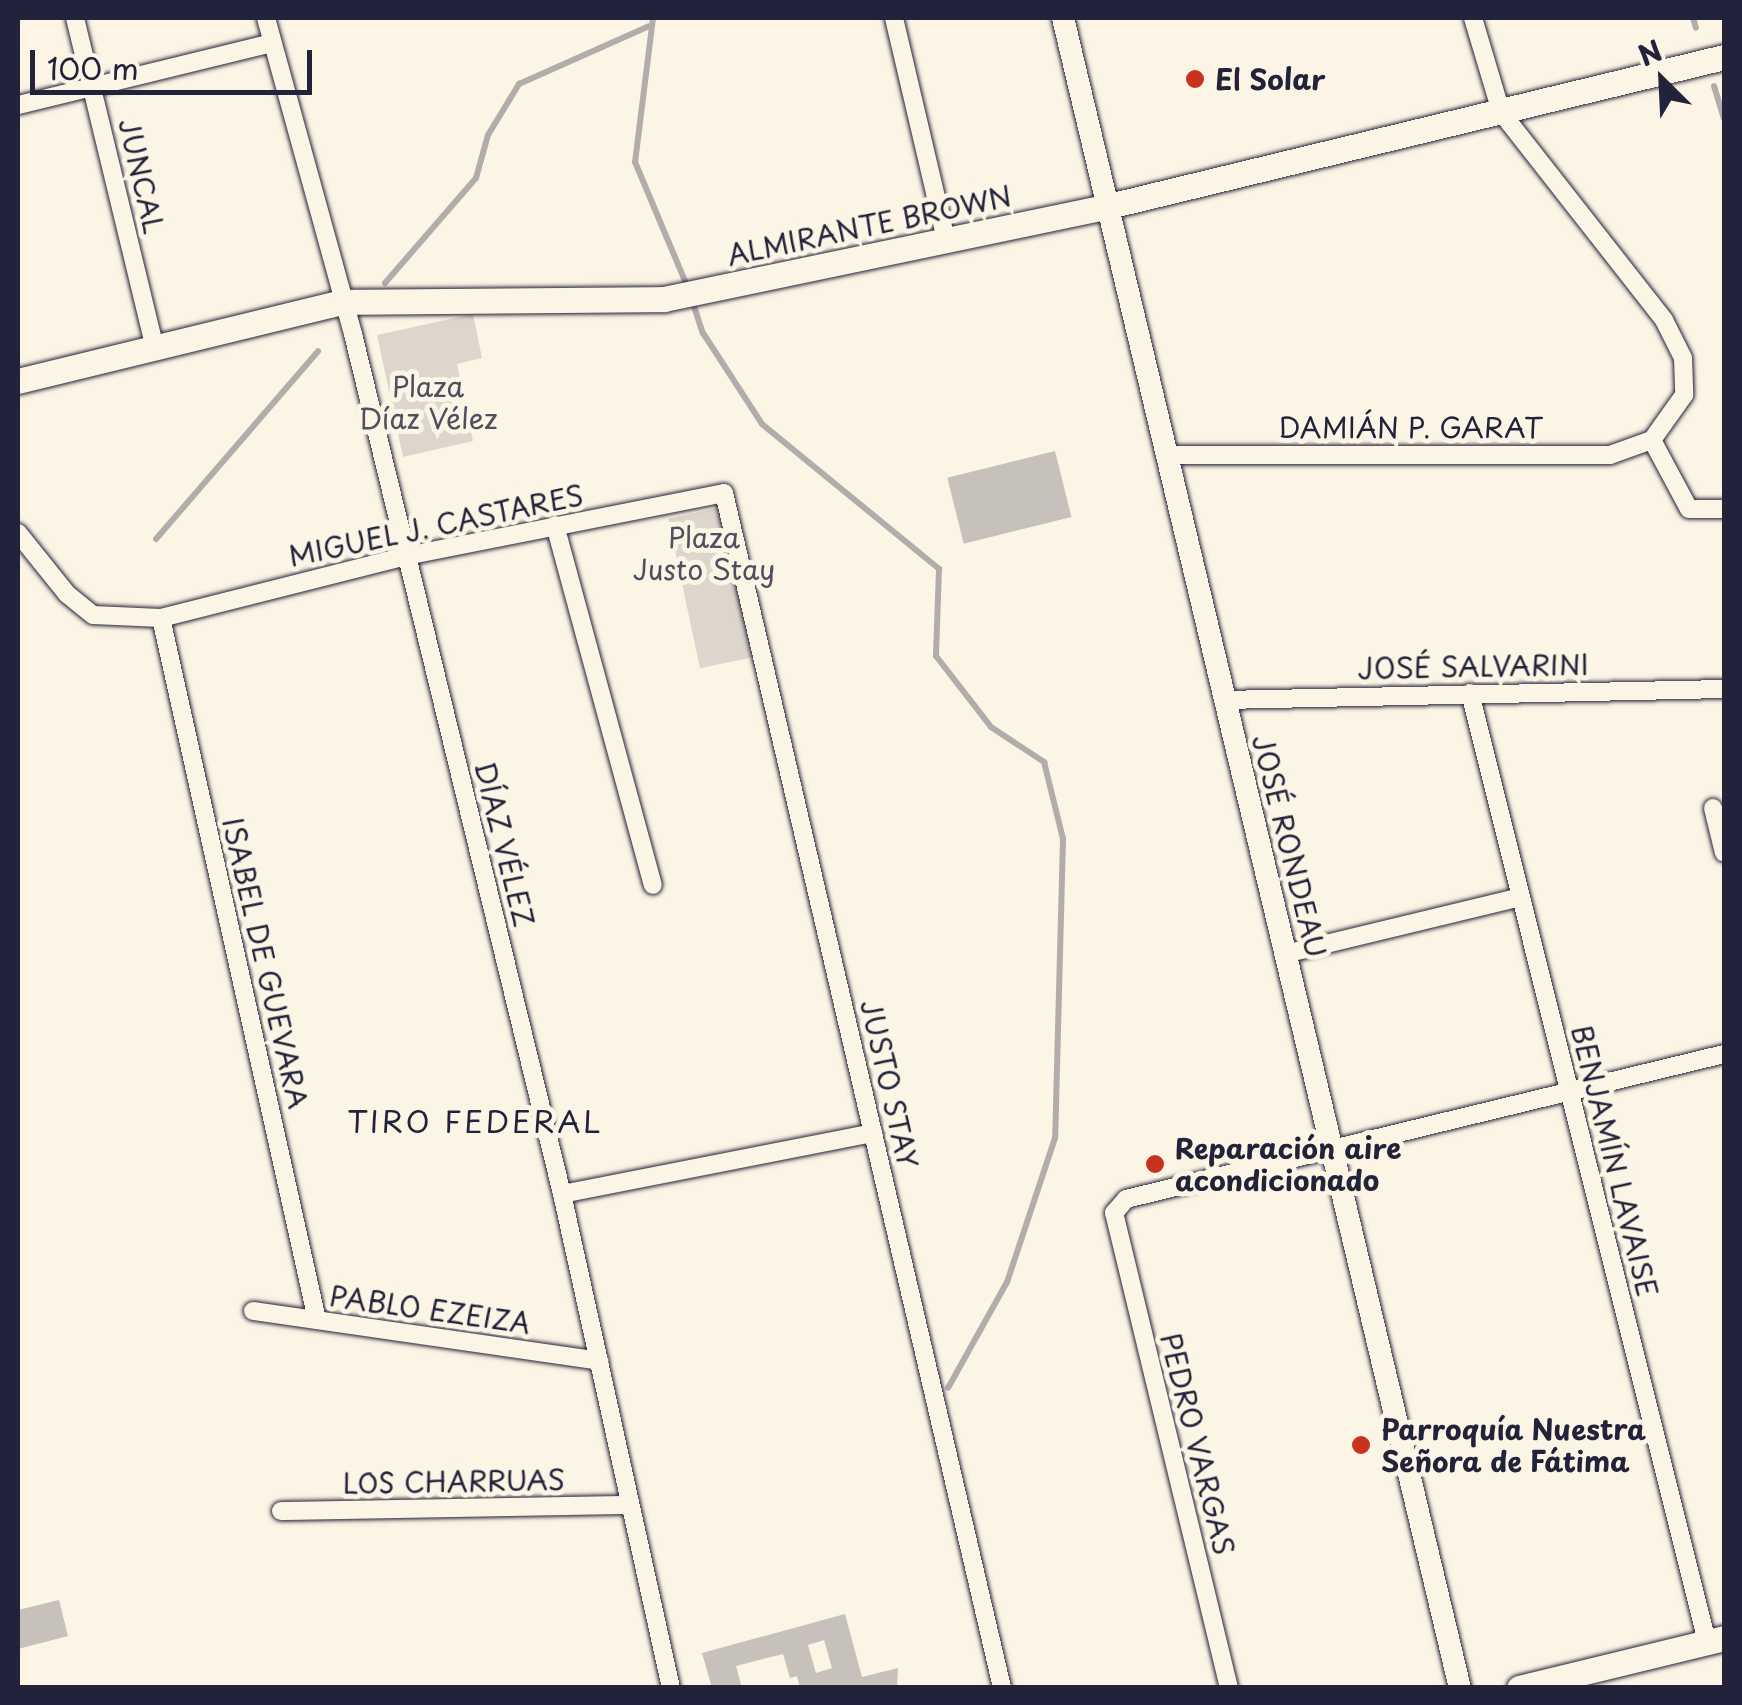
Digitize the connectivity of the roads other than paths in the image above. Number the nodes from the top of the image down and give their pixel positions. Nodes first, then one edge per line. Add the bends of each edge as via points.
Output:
1 (74, 18) edge
2 (266, 18) edge
3 (894, 18) edge
4 (1063, 18) edge
5 (1473, 18) edge
6 (273, 42) junction
7 (1724, 57) edge
8 (93, 87) junction
9 (18, 104) edge
10 (1502, 112) junction
11 (1109, 206) junction
12 (946, 239) junction
13 (342, 302) junction
14 (154, 348) junction
15 (18, 380) edge
16 (1652, 440) junction
17 (1167, 455) junction
18 (724, 493) joint
19 (1724, 509) edge
20 (555, 525) junction
21 (18, 533) edge
22 (406, 556) junction
23 (161, 618) junction
24 (1724, 689) edge
25 (1470, 693) junction
26 (1224, 700) junction
27 (1713, 808) dead end
28 (1724, 853) edge
29 (653, 886) dead end
30 (1517, 898) junction
31 (1286, 954) junction
32 (1724, 1054) edge
33 (1570, 1091) junction
34 (873, 1132) junction
35 (1334, 1149) junction
36 (562, 1194) junction
37 (253, 1312) dead end
38 (317, 1320) junction
39 (599, 1361) junction
40 (627, 1505) junction
41 (281, 1511) dead end
42 (1716, 1640) edge
43 (671, 1688) edge
44 (1002, 1688) edge
45 (1229, 1688) edge
46 (1460, 1688) edge
47 (1519, 1688) edge

1 - 8 street, JUNCAL
2 - 6 street, DÍAZ VÉLEZ
3 - 12 street
4 - 11 street, JOSÉ RONDEAU
5 - 10 street
6 - 8 street
6 - 13 street, DÍAZ VÉLEZ
7 - 10 main road, ALMIRANTE BROWN
8 - 9 street
8 - 14 street, JUNCAL
10 - 11 main road, ALMIRANTE BROWN
10 - 16 street via 1664,320 1683,358 1684,395
11 - 12 main road, ALMIRANTE BROWN
11 - 17 street, JOSÉ RONDEAU
12 - 13 main road, ALMIRANTE BROWN via 664,300
13 - 14 main road, ALMIRANTE BROWN
13 - 22 street, DÍAZ VÉLEZ
14 - 15 main road, ALMIRANTE BROWN
16 - 17 street, DAMIÁN P. GARAT via 1610,454
16 - 19 street via 1690,509
17 - 26 street, JOSÉ RONDEAU
18 - 20 street, MIGUEL J. CASTARES
18 - 34 street, JUSTO STAY
20 - 22 street, MIGUEL J. CASTARES
20 - 29 street
21 - 23 street, MIGUEL J. CASTARES via 66,594 92,615
22 - 23 street, MIGUEL J. CASTARES
22 - 36 street, DÍAZ VÉLEZ
23 - 38 street, ISABEL DE GUEVARA
24 - 25 street, JOSÉ SALVARINI
25 - 26 street, JOSÉ SALVARINI
25 - 30 street, BENJAMÍN LAVAISE
26 - 31 street, JOSÉ RONDEAU
27 - 28 street
30 - 31 street
30 - 33 street, BENJAMÍN LAVAISE
31 - 35 street, JOSÉ RONDEAU
32 - 33 street
33 - 35 street
33 - 42 street, BENJAMÍN LAVAISE
34 - 36 street
34 - 44 street, JUSTO STAY
35 - 45 street, PEDRO VARGAS via 1126,1199 1114,1212
35 - 46 street, JOSÉ RONDEAU
36 - 39 street, DÍAZ VÉLEZ
37 - 38 street, PABLO EZEIZA
38 - 39 street, PABLO EZEIZA
39 - 40 street, DÍAZ VÉLEZ
40 - 41 street, LOS CHARRUAS
40 - 43 street, DÍAZ VÉLEZ
42 - 47 main road

